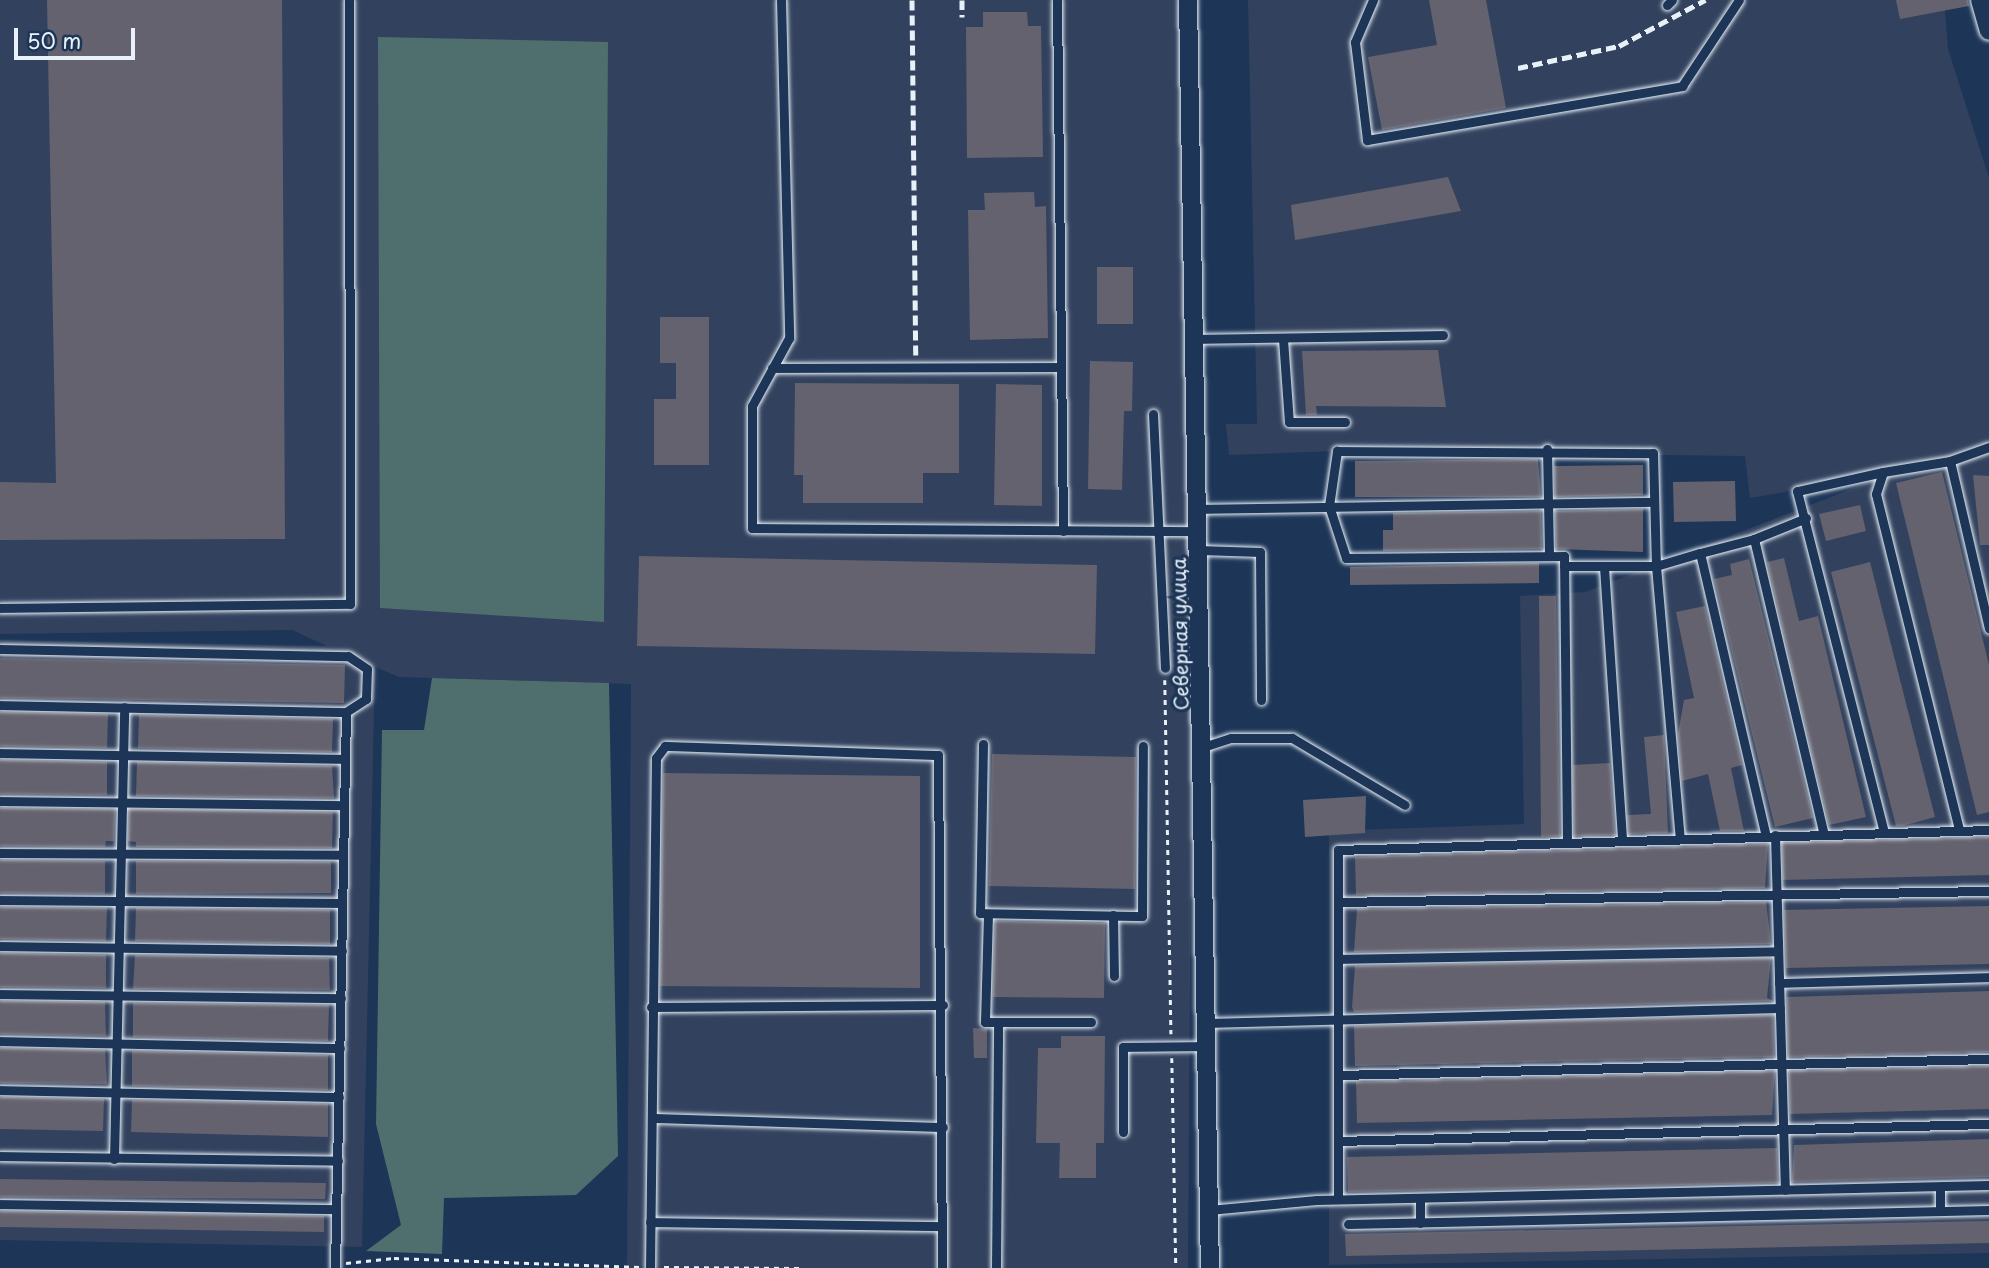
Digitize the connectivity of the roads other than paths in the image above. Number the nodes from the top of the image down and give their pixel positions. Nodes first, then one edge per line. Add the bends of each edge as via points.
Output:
1 (349, 0) edge
2 (781, 0) edge
3 (1057, 0) edge
4 (1188, 0) edge
5 (1373, 0) edge
6 (1739, 0) edge
7 (1980, 0) edge
8 (1989, 31) edge
9 (1443, 335) dead end
10 (1195, 340) junction
11 (1283, 340) junction
12 (1061, 367) junction
13 (772, 369) junction
14 (1153, 414) dead end
15 (1345, 422) dead end
16 (1989, 447) edge
17 (1547, 449) junction
18 (1950, 461) junction
19 (1883, 472) junction
20 (1548, 502) junction
21 (1654, 502) junction
22 (1329, 506) junction
23 (1198, 509) junction
24 (1806, 518) junction
25 (1063, 531) junction
26 (1156, 531) junction
27 (1199, 531) junction
28 (1754, 539) junction
29 (1199, 550) junction
30 (1700, 553) junction
31 (1549, 556) junction
32 (1564, 566) junction
33 (1656, 566) junction
34 (1604, 567) junction
35 (0, 608) edge
36 (1989, 629) edge
37 (0, 649) edge
38 (1165, 668) road end
39 (1261, 700) dead end
40 (0, 705) edge
41 (124, 707) junction
42 (346, 712) junction
43 (983, 744) dead end
44 (1143, 746) dead end
45 (1203, 747) junction
46 (0, 754) edge
47 (122, 755) junction
48 (345, 758) junction
49 (0, 801) edge
50 (121, 802) junction
51 (344, 805) junction
52 (1405, 805) dead end
53 (1959, 830) junction
54 (1989, 830) edge
55 (1884, 832) junction
56 (1824, 834) junction
57 (1771, 836) junction
58 (1680, 838) junction
59 (1622, 840) junction
60 (1567, 842) junction
61 (121, 852) junction
62 (0, 853) edge
63 (343, 855) junction
64 (1989, 891) edge
65 (1777, 893) junction
66 (0, 900) edge
67 (119, 900) junction
68 (1338, 902) junction
69 (342, 903) junction
70 (988, 914) junction
71 (1113, 915) junction
72 (0, 946) edge
73 (118, 947) junction
74 (342, 951) junction
75 (1778, 951) junction
76 (1338, 959) junction
77 (1114, 976) dead end
78 (1989, 977) edge
79 (1779, 983) junction
80 (0, 994) edge
81 (117, 995) junction
82 (341, 998) junction
83 (943, 1005) junction
84 (652, 1007) junction
85 (1780, 1008) junction
86 (1338, 1018) junction
87 (998, 1022) junction
88 (1091, 1022) dead end
89 (1206, 1023) junction
90 (0, 1041) edge
91 (116, 1044) junction
92 (1207, 1046) junction
93 (340, 1048) junction
94 (1989, 1059) edge
95 (1781, 1065) junction
96 (1338, 1075) junction
97 (0, 1090) edge
98 (115, 1093) junction
99 (339, 1097) junction
100 (652, 1118) junction
101 (1989, 1124) edge
102 (943, 1126) junction
103 (1783, 1129) junction
104 (1123, 1132) dead end
105 (1338, 1140) junction
106 (0, 1156) edge
107 (114, 1158) junction
108 (338, 1161) junction
109 (1989, 1185) edge
110 (1940, 1187) junction
111 (1785, 1190) junction
112 (1420, 1198) junction
113 (1338, 1199) junction
114 (0, 1203) edge
115 (336, 1209) junction
116 (1209, 1210) junction
117 (1989, 1210) edge
118 (1940, 1211) junction
119 (650, 1222) junction
120 (1420, 1223) junction
121 (1348, 1224) dead end
122 (942, 1226) junction
123 (335, 1268) edge
124 (650, 1268) edge
125 (942, 1268) edge
126 (996, 1268) edge
127 (1210, 1268) edge

1 - 35 lane via 351,604
2 - 13 lane via 789,338
3 - 12 lane
4 - 10 street, Северная улица
5 - 6 lane via 1355,41 1367,140 1682,86
7 - 8 street
9 - 11 lane
10 - 11 lane
10 - 23 street, Северная улица
11 - 15 lane via 1289,422
12 - 13 lane
12 - 25 lane
13 - 25 lane via 752,406 752,528
14 - 26 lane
16 - 18 lane
17 - 20 lane
17 - 21 lane via 1653,453
17 - 22 lane via 1337,451
18 - 19 lane
18 - 36 lane
19 - 24 lane via 1797,491
19 - 53 lane via 1876,494
20 - 21 lane
20 - 22 lane
20 - 31 lane
21 - 33 lane
22 - 23 lane
22 - 31 lane via 1346,558
23 - 27 street, Северная улица
24 - 28 lane
24 - 55 lane
25 - 26 lane
26 - 27 lane
26 - 38 lane
27 - 29 street, Северная улица
28 - 30 lane
28 - 56 lane
29 - 39 lane via 1260,552
29 - 45 street, Северная улица
30 - 33 lane
30 - 57 lane
31 - 32 lane via 1564,556
32 - 34 lane
32 - 60 lane
33 - 34 lane
33 - 58 lane
34 - 59 lane
37 - 42 lane via 348,656 367,669 366,699
40 - 41 lane
41 - 42 lane
41 - 47 lane
42 - 48 lane
43 - 70 lane via 980,912
44 - 71 lane via 1142,916
45 - 52 lane via 1231,738 1292,738
45 - 89 street, Северная улица
46 - 47 lane
47 - 48 lane
47 - 50 lane
48 - 51 lane
49 - 50 lane
50 - 51 lane
50 - 61 lane
51 - 63 lane
53 - 54 lane
53 - 55 lane
55 - 56 lane
56 - 57 lane
57 - 58 lane
57 - 65 lane
58 - 59 lane
59 - 60 lane
60 - 68 lane via 1338,850
61 - 62 lane
61 - 63 lane
61 - 67 lane
63 - 69 lane
64 - 65 lane
65 - 68 lane
65 - 75 lane
66 - 67 lane
67 - 69 lane
67 - 73 lane
68 - 76 lane
69 - 74 lane
70 - 71 lane
70 - 87 lane via 985,1022
71 - 77 lane
72 - 73 lane
73 - 74 lane
73 - 81 lane
74 - 82 lane
75 - 76 lane
75 - 79 lane
76 - 86 lane
78 - 79 lane
79 - 85 lane
80 - 81 lane
81 - 82 lane
81 - 91 lane
82 - 93 lane
83 - 84 lane
83 - 84 lane via 938,755 665,746 656,758
83 - 102 lane
84 - 100 lane
85 - 86 lane
85 - 95 lane
86 - 89 lane
86 - 96 lane
87 - 88 lane
87 - 126 lane
89 - 92 street, Северная улица
90 - 91 lane
91 - 93 lane
91 - 98 lane
92 - 104 lane via 1123,1047
92 - 116 street, Северная улица
93 - 99 lane
94 - 95 lane
95 - 96 lane
95 - 103 lane
96 - 105 lane
97 - 98 lane
98 - 99 lane
98 - 107 lane
99 - 108 lane
100 - 102 lane
100 - 119 lane
101 - 103 lane
102 - 122 lane
103 - 105 lane
103 - 111 lane
105 - 113 lane
106 - 107 lane
107 - 108 lane
108 - 115 lane
109 - 110 lane
110 - 111 lane
110 - 118 lane
111 - 112 lane
112 - 113 lane
112 - 120 lane
113 - 116 lane
114 - 115 lane
115 - 123 lane
116 - 127 street, Северная улица
117 - 118 lane
118 - 120 lane
119 - 122 lane
119 - 124 lane
120 - 121 lane
122 - 125 lane

